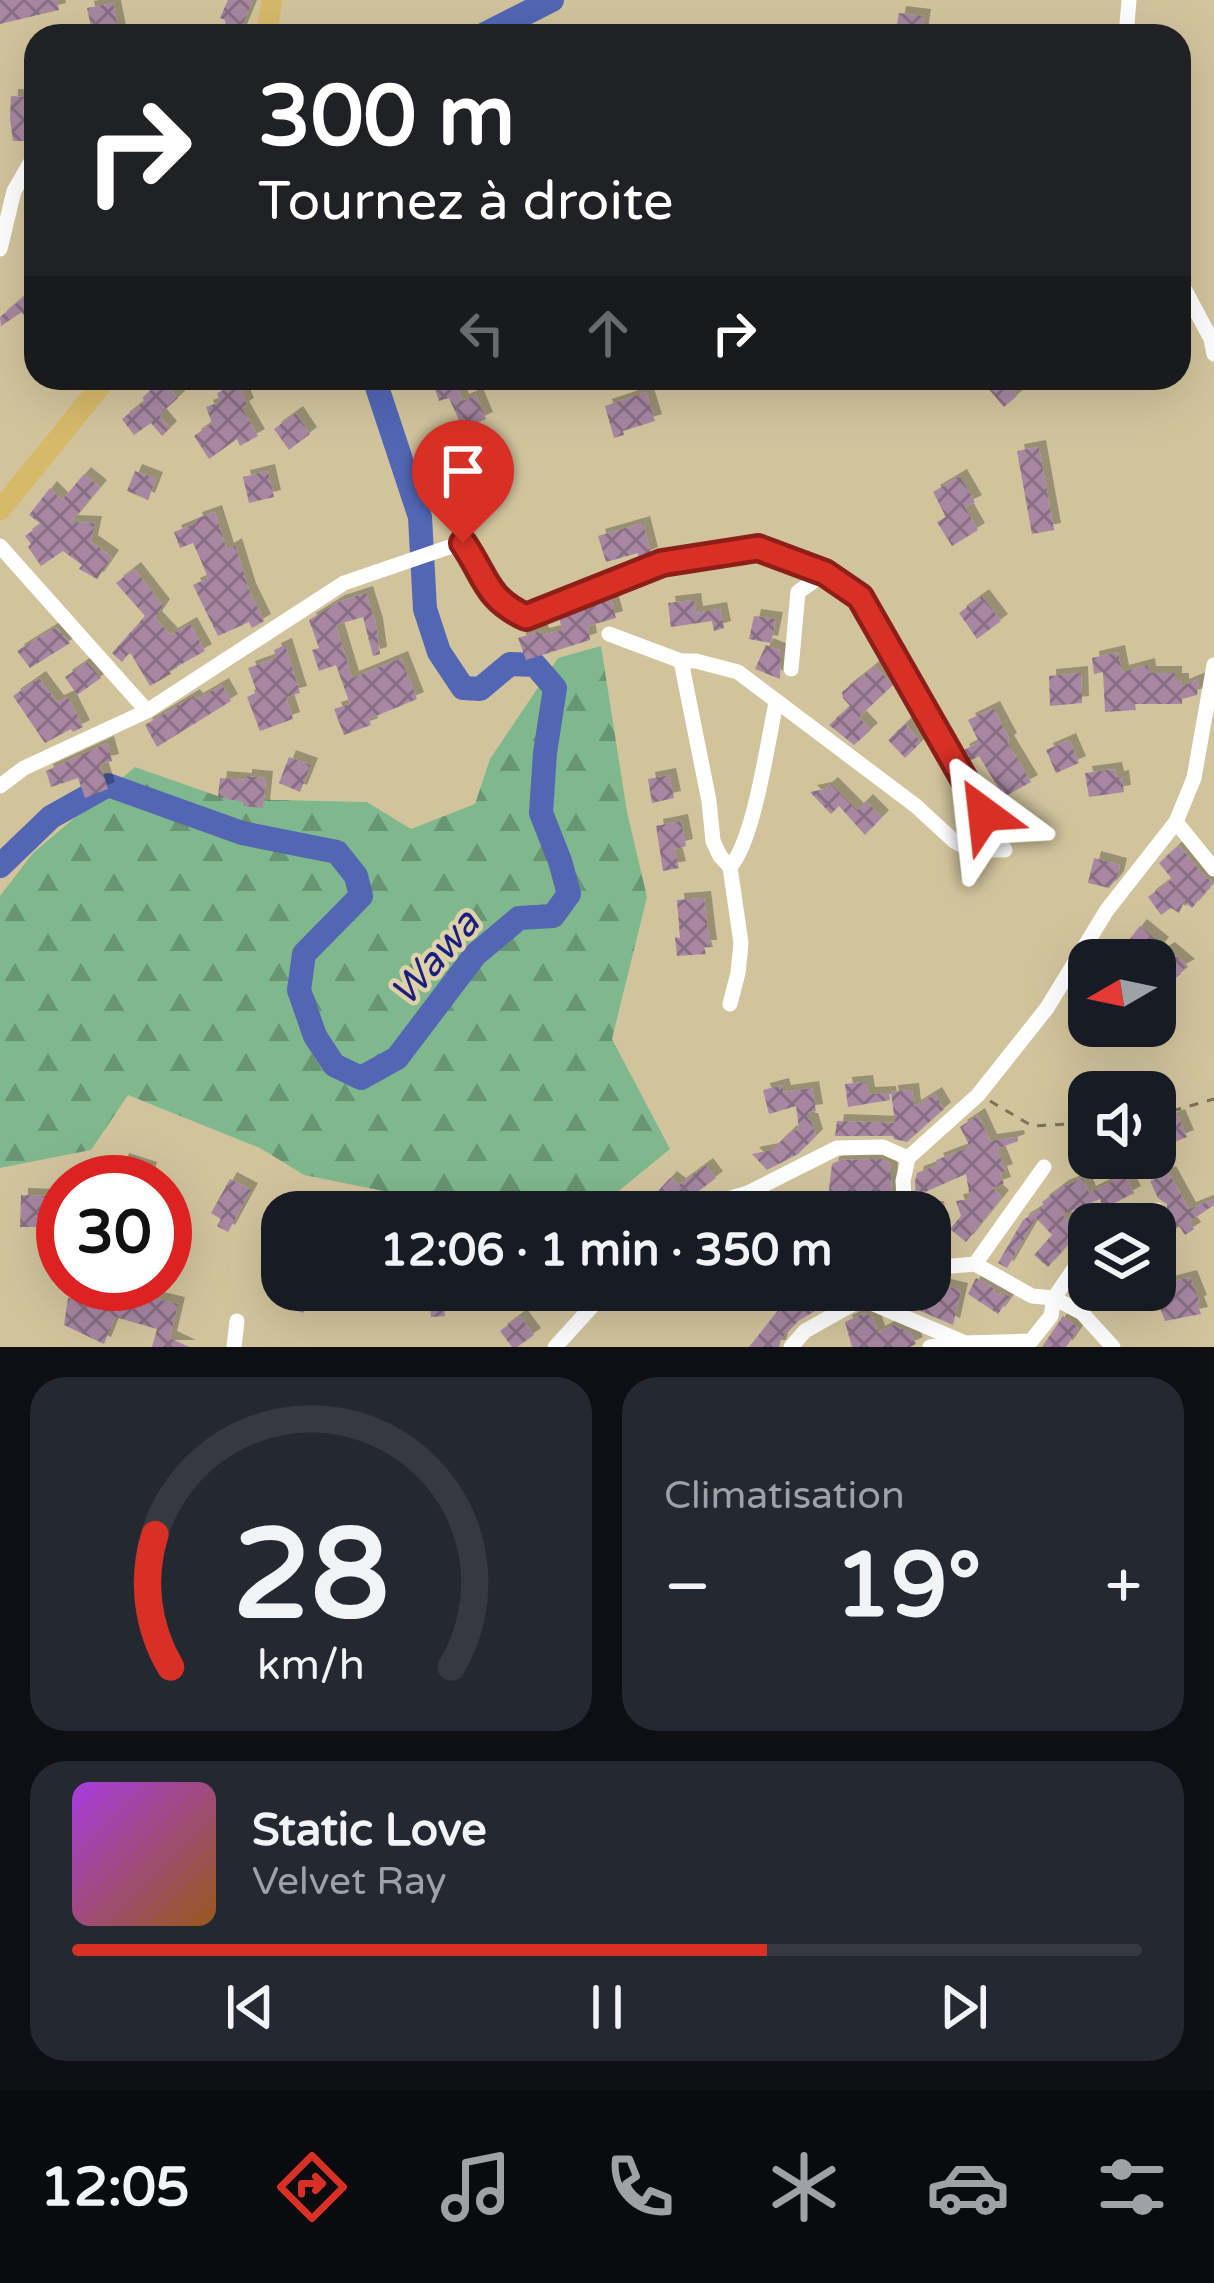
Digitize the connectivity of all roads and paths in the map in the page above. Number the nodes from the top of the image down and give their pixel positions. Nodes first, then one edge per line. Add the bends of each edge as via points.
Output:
1 (24, 173) edge
2 (0, 249) edge
3 (1191, 302) edge
4 (1213, 343) edge
5 (97, 390) edge
6 (0, 510) edge
7 (0, 545) edge
8 (825, 573) junction
9 (609, 634) dead end
10 (681, 661) junction
11 (1214, 665) edge
12 (791, 669) dead end
13 (776, 703) junction
14 (146, 711) junction
15 (1214, 767) edge
16 (1194, 778) junction
17 (0, 786) edge
18 (1176, 822) junction
19 (730, 867) junction
20 (1214, 869) edge
21 (730, 1004) dead end
22 (978, 1095) junction
23 (1214, 1099) edge
24 (1176, 1110) edge
25 (1068, 1124) edge
26 (908, 1158) junction
27 (1044, 1167) dead end
28 (752, 1191) edge
29 (904, 1191) edge
30 (975, 1264) junction
31 (951, 1266) edge
32 (1068, 1278) edge
33 (1054, 1298) junction
34 (588, 1311) edge
35 (839, 1311) edge
36 (892, 1311) edge
37 (237, 1321) dead end
38 (964, 1342) junction
39 (1034, 1344) edge
40 (234, 1347) edge
41 (555, 1347) edge
42 (791, 1347) edge
43 (930, 1347) edge
44 (1113, 1347) edge

1 - 2 street
3 - 4 street
5 - 6 highway
7 - 14 street
8 - 12 street via 798,592
8 - 13 street via 860,597 1005,850 954,841
8 - 14 street via 758,548 662,563 526,617 489,590 464,544 344,583
9 - 10 street
10 - 13 street via 738,672
10 - 19 street via 713,841
11 - 16 street
13 - 19 street via 752,815
14 - 17 street
15 - 16 street
16 - 18 street
18 - 20 street
18 - 22 street
19 - 21 street via 741,943
22 - 25 path via 1032,1126
22 - 26 street
23 - 24 path
26 - 28 street via 883,1147 837,1148
26 - 29 street
27 - 30 street
30 - 31 street
30 - 33 street via 1032,1296
32 - 33 street
33 - 39 street
33 - 44 street via 1082,1313
34 - 41 street
35 - 42 street
36 - 38 street
37 - 40 street
38 - 39 street
38 - 43 street

